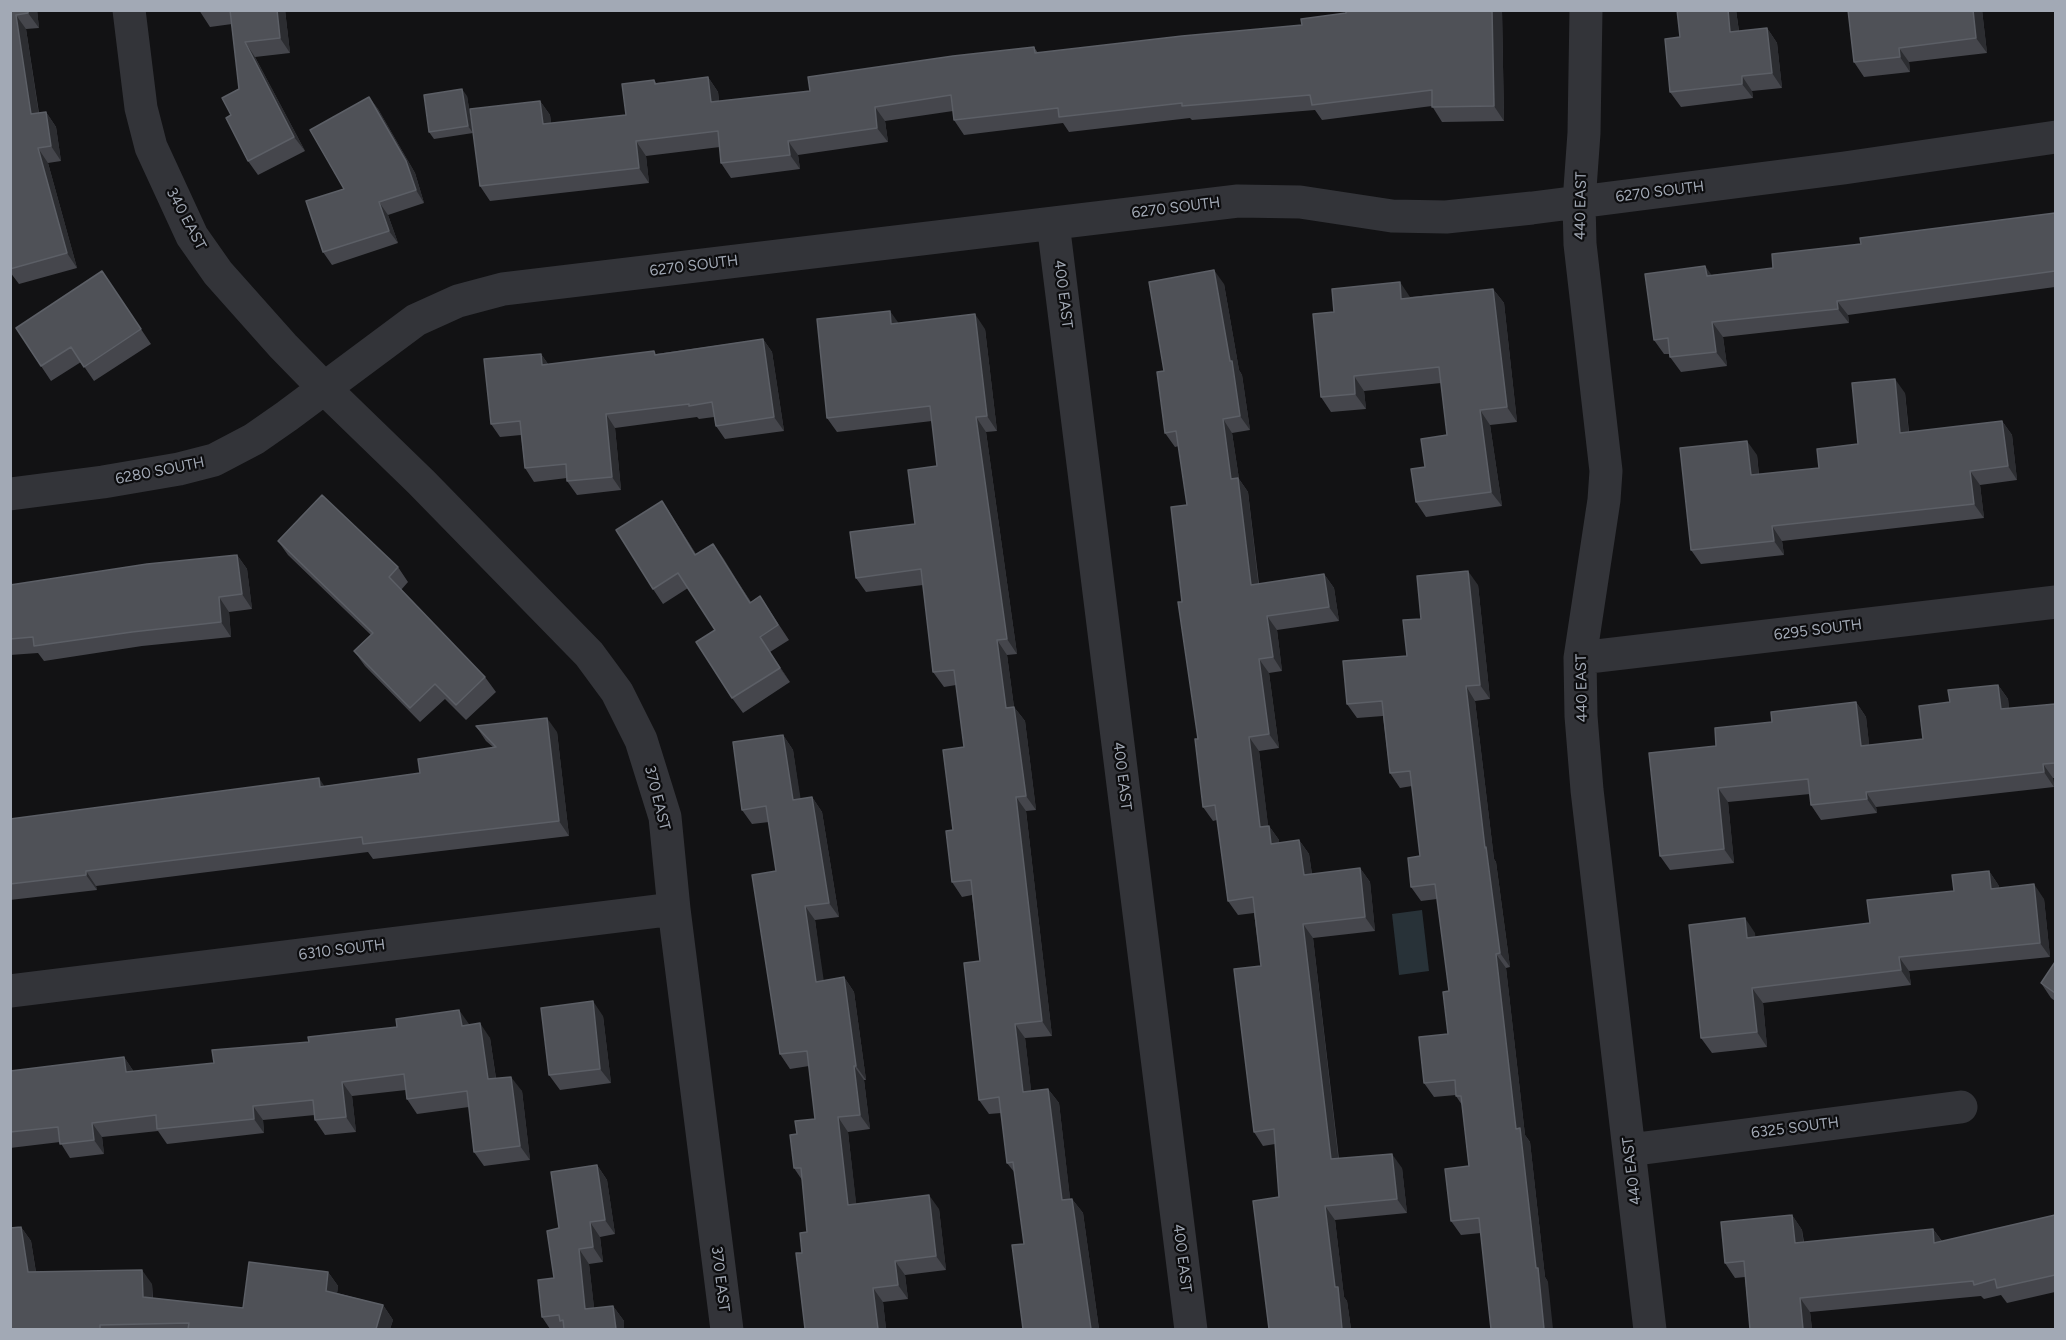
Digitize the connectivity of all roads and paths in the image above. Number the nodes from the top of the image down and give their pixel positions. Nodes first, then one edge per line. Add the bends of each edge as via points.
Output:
1 (129, 10) edge
2 (1586, 10) edge
3 (2055, 137) edge
4 (1579, 202) junction
5 (1053, 223) junction
6 (324, 388) junction
7 (10, 494) edge
8 (2055, 602) edge
9 (1580, 658) junction
10 (674, 909) junction
11 (10, 991) edge
12 (1961, 1107) dead end
13 (1629, 1150) junction
14 (727, 1329) edge
15 (1191, 1329) edge
16 (1650, 1329) edge

1 - 6 street, 340 EAST via 141,108 151,147 192,236 266,328
2 - 4 street, 440 EAST
3 - 4 street, 6270 SOUTH
4 - 5 street, 6270 SOUTH via 1446,217 1392,216 1300,202 1238,201
4 - 9 street, 440 EAST via 1583,272 1606,471
5 - 6 street, 6270 SOUTH via 503,289 458,301 416,320
5 - 15 street, 400 EAST
6 - 7 street, 6280 SOUTH via 254,438 214,460 103,482
6 - 10 street, 370 EAST via 589,654 617,692 641,740 665,817
8 - 9 street, 6295 SOUTH
9 - 13 street, 440 EAST via 1587,790
10 - 11 street, 6310 SOUTH
10 - 14 street, 370 EAST
12 - 13 street, 6325 SOUTH
13 - 16 street, 440 EAST

